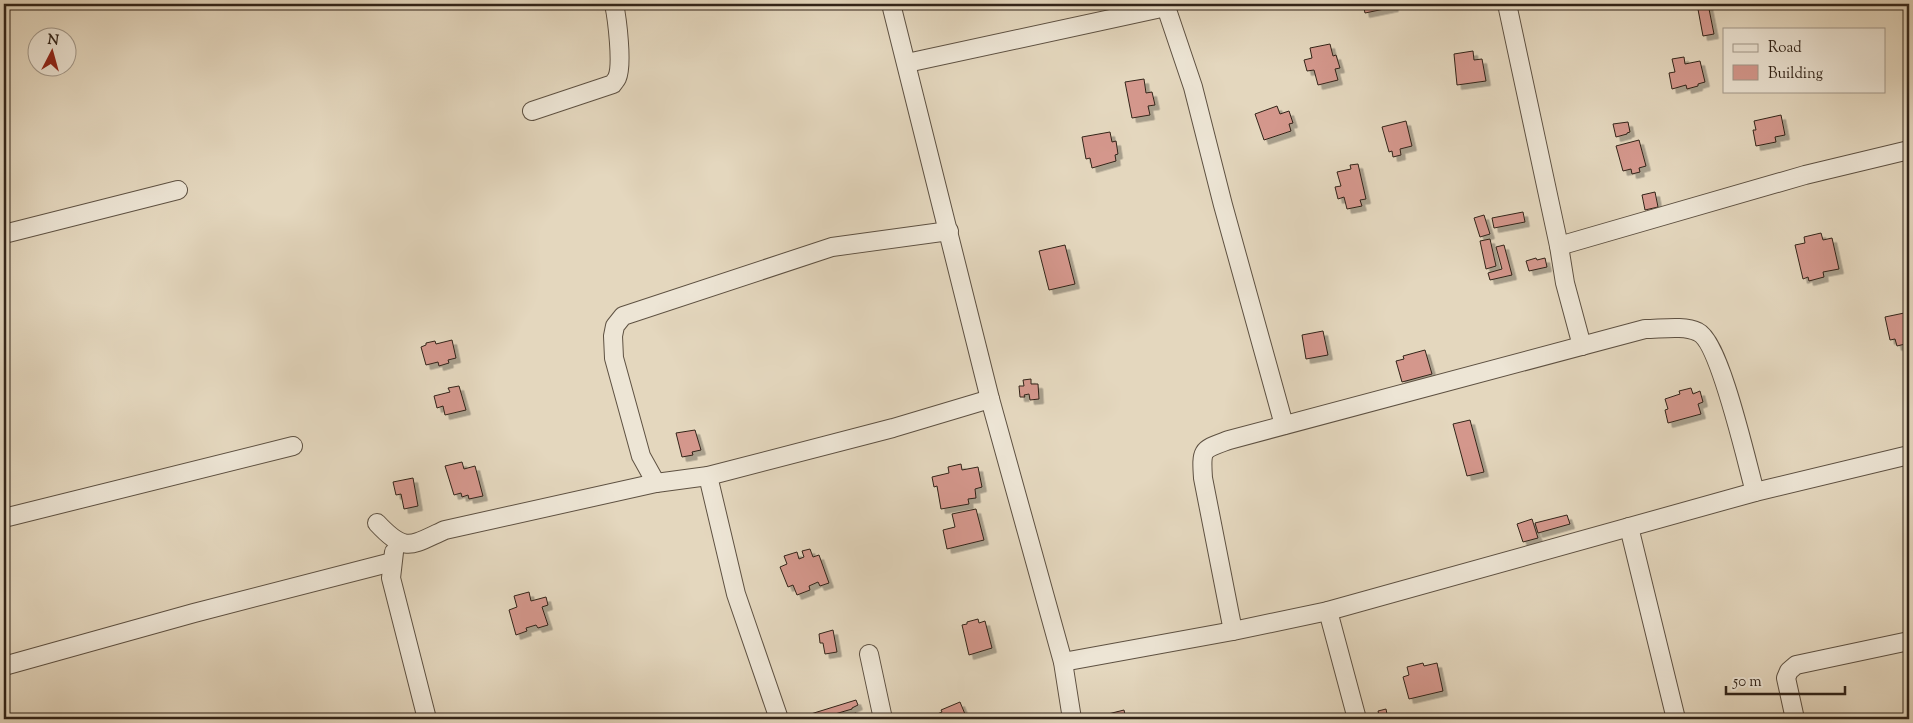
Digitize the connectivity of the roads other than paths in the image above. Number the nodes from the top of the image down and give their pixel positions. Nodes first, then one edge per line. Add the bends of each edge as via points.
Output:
1 (614, 4) edge
2 (891, 4) edge
3 (1507, 4) edge
4 (1166, 5) edge
5 (907, 63) junction
6 (532, 111) dead end
7 (1909, 150) edge
8 (178, 190) dead end
9 (949, 231) junction
10 (4, 234) edge
11 (1559, 246) junction
12 (1582, 346) junction
13 (990, 399) junction
14 (1284, 425) junction
15 (293, 446) dead end
16 (1909, 455) edge
17 (708, 476) junction
18 (656, 483) junction
19 (1755, 492) junction
20 (4, 518) edge
21 (377, 523) dead end
22 (1629, 527) junction
23 (397, 541) junction
24 (392, 562) junction
25 (1328, 611) junction
26 (1233, 631) junction
27 (1909, 641) edge
28 (869, 654) dead end
29 (1063, 662) junction
30 (4, 666) edge
31 (427, 719) edge
32 (779, 719) edge
33 (883, 719) edge
34 (1072, 719) edge
35 (1357, 719) edge
36 (1676, 719) edge
37 (1795, 719) edge

1 - 6 street via 618,78 613,84
2 - 5 street
3 - 11 street
4 - 5 street
4 - 14 street via 1193,87
5 - 9 street
7 - 11 street via 1805,175
8 - 10 street
9 - 13 street
9 - 18 street via 832,246 623,316 615,326 614,358 641,456
11 - 12 street
12 - 14 street
12 - 19 street via 1645,329 1698,332 1707,340 1728,391
13 - 17 street
13 - 29 street
14 - 26 street via 1229,440 1207,449 1202,456 1203,478
15 - 20 street
16 - 19 street
17 - 18 street
17 - 32 street via 736,594
18 - 23 street via 445,530 418,543 407,545
19 - 22 street
21 - 23 street
22 - 25 street
22 - 36 street
23 - 24 street
24 - 30 street
24 - 31 street via 391,578
25 - 26 street
25 - 35 street
26 - 29 street
27 - 37 street via 1796,665 1786,678
28 - 33 street
29 - 34 street

